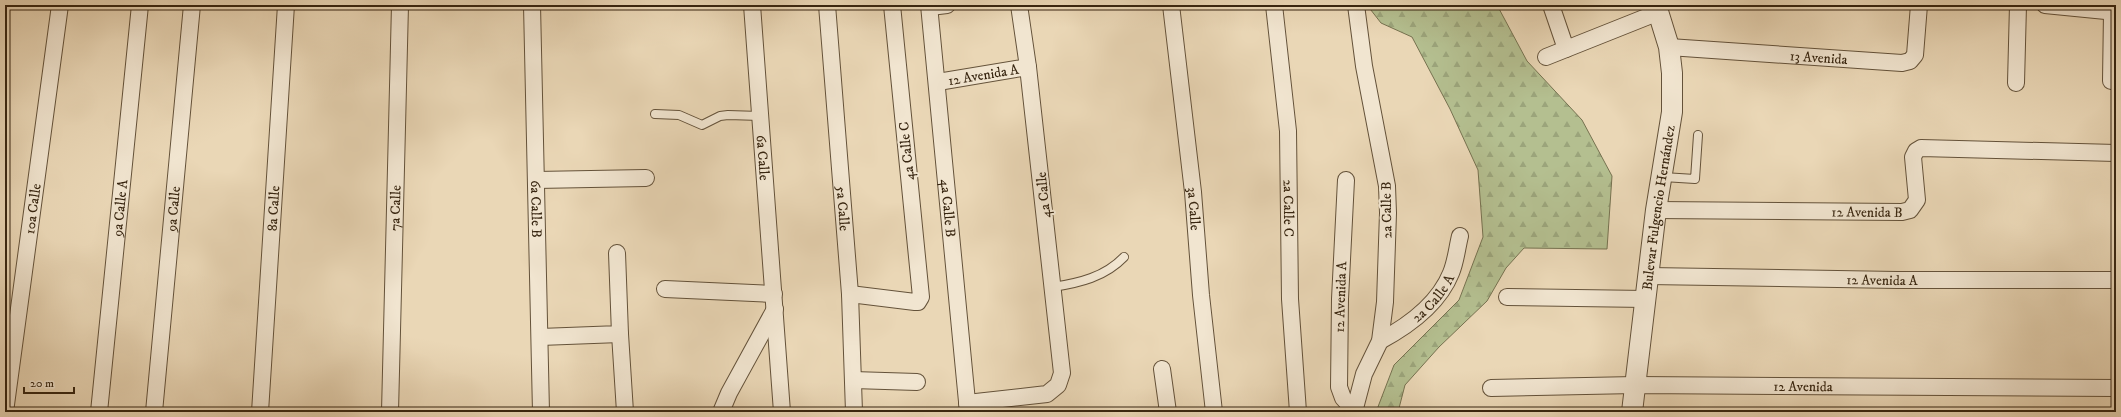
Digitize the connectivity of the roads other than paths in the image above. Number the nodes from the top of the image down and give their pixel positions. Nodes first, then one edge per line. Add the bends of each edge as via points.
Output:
1 (60, 5) edge
2 (140, 5) edge
3 (192, 5) edge
4 (286, 5) edge
5 (400, 5) edge
6 (532, 5) edge
7 (752, 5) edge
8 (827, 5) edge
9 (892, 5) edge
10 (947, 5) edge
11 (1019, 5) edge
12 (1171, 5) edge
13 (1274, 5) edge
14 (1356, 5) edge
15 (1551, 5) edge
16 (1919, 5) edge
17 (2018, 5) edge
18 (2045, 5) edge
19 (929, 6) edge
20 (1658, 9) edge
21 (2114, 12) edge
22 (1669, 47) junction
23 (1566, 49) junction
24 (1546, 57) dead end
25 (1028, 67) junction
26 (2111, 81) dead end
27 (938, 82) junction
28 (2016, 83) dead end
29 (655, 114) dead end
30 (760, 116) junction
31 (1698, 135) dead end
32 (2116, 153) edge
33 (1662, 177) junction
34 (646, 178) dead end
35 (536, 180) junction
36 (1346, 180) dead end
37 (1656, 210) junction
38 (1460, 236) dead end
39 (617, 253) dead end
40 (1124, 257) dead end
41 (1648, 276) junction
42 (2116, 280) edge
43 (1053, 287) junction
44 (666, 289) dead end
45 (850, 294) junction
46 (1506, 297) dead end
47 (1646, 299) junction
48 (775, 302) junction
49 (620, 334) junction
50 (540, 337) junction
51 (1380, 341) junction
52 (1162, 369) dead end
53 (853, 380) junction
54 (917, 382) dead end
55 (1635, 385) junction
56 (1491, 388) dead end
57 (2116, 388) edge
58 (968, 407) edge
59 (1354, 411) edge
60 (6, 412) edge
61 (99, 412) edge
62 (154, 412) edge
63 (260, 412) edge
64 (390, 412) edge
65 (540, 412) edge
66 (625, 412) edge
67 (721, 412) edge
68 (782, 412) edge
69 (854, 412) edge
70 (1168, 412) edge
71 (1214, 412) edge
72 (1298, 412) edge
73 (1632, 412) edge

1 - 60 street, 10a Calle
2 - 61 street, 9a Calle A
3 - 62 street, 9a Calle
4 - 63 street, 8a Calle
5 - 64 street, 7a Calle
6 - 35 street, 6a Calle B
7 - 30 street, 6a Calle
8 - 45 street, 5a Calle
9 - 45 street, 4a Calle C via 921,297 915,302
10 - 19 street
11 - 25 street, 4a Calle
12 - 71 street, 3a Calle via 1193,192
13 - 72 street, 2a Calle C via 1288,131 1290,298
14 - 51 street, 2a Calle B via 1364,66 1387,186 1384,302
15 - 23 street
16 - 22 street, 13 Avenida via 1915,55 1910,62
17 - 28 street
18 - 21 street
19 - 27 street, 4a Calle B
20 - 22 street, Bulevar Fulgencio Hernández
20 - 23 street
21 - 26 street
22 - 33 street, Bulevar Fulgencio Hernández via 1672,112
23 - 24 street
25 - 27 street, 12 Avenida A
25 - 43 street, 4a Calle
27 - 58 street, 4a Calle B
29 - 30 lane via 679,115 702,125 720,116
30 - 48 street, 6a Calle
31 - 33 lane via 1695,179
32 - 37 street, 12 Avenida B via 1921,148 1913,157 1917,200 1910,210 1902,212
33 - 37 street, Bulevar Fulgencio Hernández
34 - 35 street
35 - 50 street, 6a Calle B
36 - 59 street, 12 Avenida A via 1340,299 1340,387 1343,398
37 - 41 street, Bulevar Fulgencio Hernández
38 - 51 street, 2a Calle A via 1451,272 1433,300 1410,322
39 - 49 street
40 - 43 lane via 1107,271 1092,278
41 - 42 street, 12 Avenida A
41 - 47 street, Bulevar Fulgencio Hernández
43 - 58 street, 4a Calle via 1062,373 1058,385 1047,394
44 - 48 street
45 - 53 street, 5a Calle
46 - 47 street
47 - 55 street, Bulevar Fulgencio Hernández
48 - 67 street
48 - 68 street, 6a Calle
49 - 50 street
49 - 66 street
50 - 65 street, 6a Calle B
51 - 59 street, 2a Calle B via 1364,374
52 - 70 street
53 - 54 street
53 - 69 street, 5a Calle
55 - 56 street, 12 Avenida
55 - 57 street, 12 Avenida
55 - 73 street, Bulevar Fulgencio Hernández

